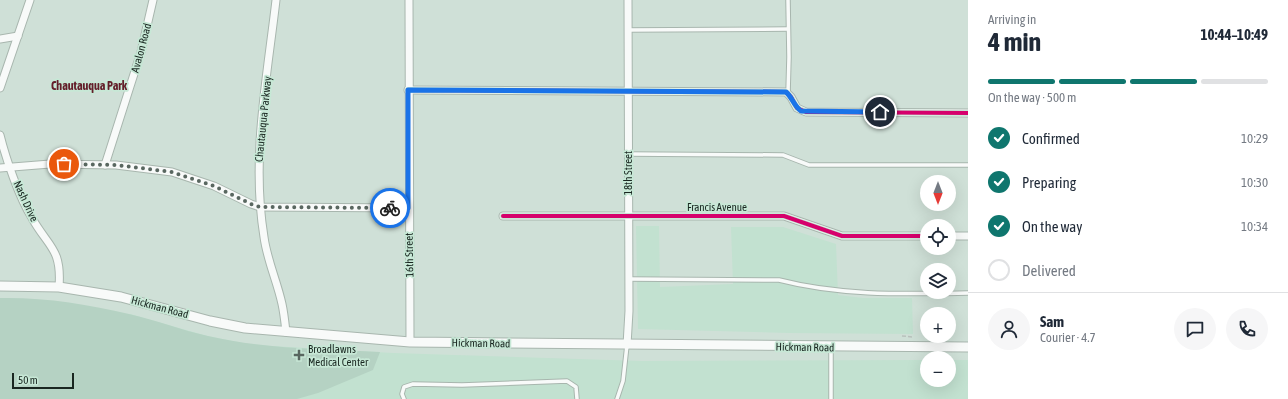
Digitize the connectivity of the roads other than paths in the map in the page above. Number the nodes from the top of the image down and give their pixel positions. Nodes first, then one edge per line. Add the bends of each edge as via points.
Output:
1 (30, 0) edge
2 (153, 0) edge
3 (276, 0) edge
4 (409, 0) edge
5 (628, 0) edge
6 (788, 0) edge
7 (788, 29) junction
8 (628, 30) junction
9 (18, 36) junction
10 (0, 39) edge
11 (0, 88) edge
12 (408, 90) junction
13 (628, 91) junction
14 (788, 94) junction
15 (968, 113) edge
16 (0, 135) edge
17 (628, 154) junction
18 (105, 165) junction
19 (968, 165) edge
20 (11, 167) junction
21 (0, 168) edge
22 (260, 207) junction
23 (408, 208) junction
24 (503, 216) dead end
25 (628, 216) junction
26 (920, 236) edge
27 (956, 236) edge
28 (968, 236) edge
29 (628, 279) junction
30 (0, 286) edge
31 (59, 287) junction
32 (968, 292) edge
33 (286, 332) junction
34 (410, 342) junction
35 (627, 345) junction
36 (831, 347) junction
37 (968, 347) edge
38 (404, 399) edge
39 (577, 399) edge
40 (616, 399) edge
41 (831, 399) edge

1 - 9 street
2 - 18 street, Avalon Road via 141,52
3 - 22 street, Chautauqua Parkway via 260,132
4 - 12 street, 16th Street
5 - 8 street, 18th Street
6 - 7 lane
7 - 8 lane
7 - 14 lane
8 - 13 street, 18th Street
9 - 10 street
9 - 11 street
12 - 13 street
12 - 23 street, 16th Street
13 - 14 street
13 - 17 street, 18th Street
14 - 15 street via 797,108 806,112
16 - 20 street, Nash Drive
17 - 19 lane via 783,155 809,165
17 - 25 street, 18th Street
18 - 20 street via 50,164
18 - 22 street via 172,172 214,186
20 - 21 street
20 - 31 street, Nash Drive via 31,218 56,253 60,272
22 - 23 street
22 - 33 street, Chautauqua Parkway via 265,244 282,305
23 - 34 street, 16th Street
24 - 25 street, Francis Avenue
25 - 26 street, Francis Avenue via 784,216 842,236
25 - 29 street, 18th Street
27 - 28 street
29 - 32 lane via 779,280 803,287 888,294
29 - 35 street, 18th Street
30 - 31 main road, Hickman Road
31 - 33 main road, Hickman Road via 121,297 216,323
33 - 34 main road, Hickman Road
34 - 35 main road, Hickman Road
35 - 36 main road, Hickman Road
35 - 40 lane via 623,381
36 - 37 main road, Hickman Road
36 - 41 lane
38 - 39 lane via 404,387 413,384 567,381 576,387

